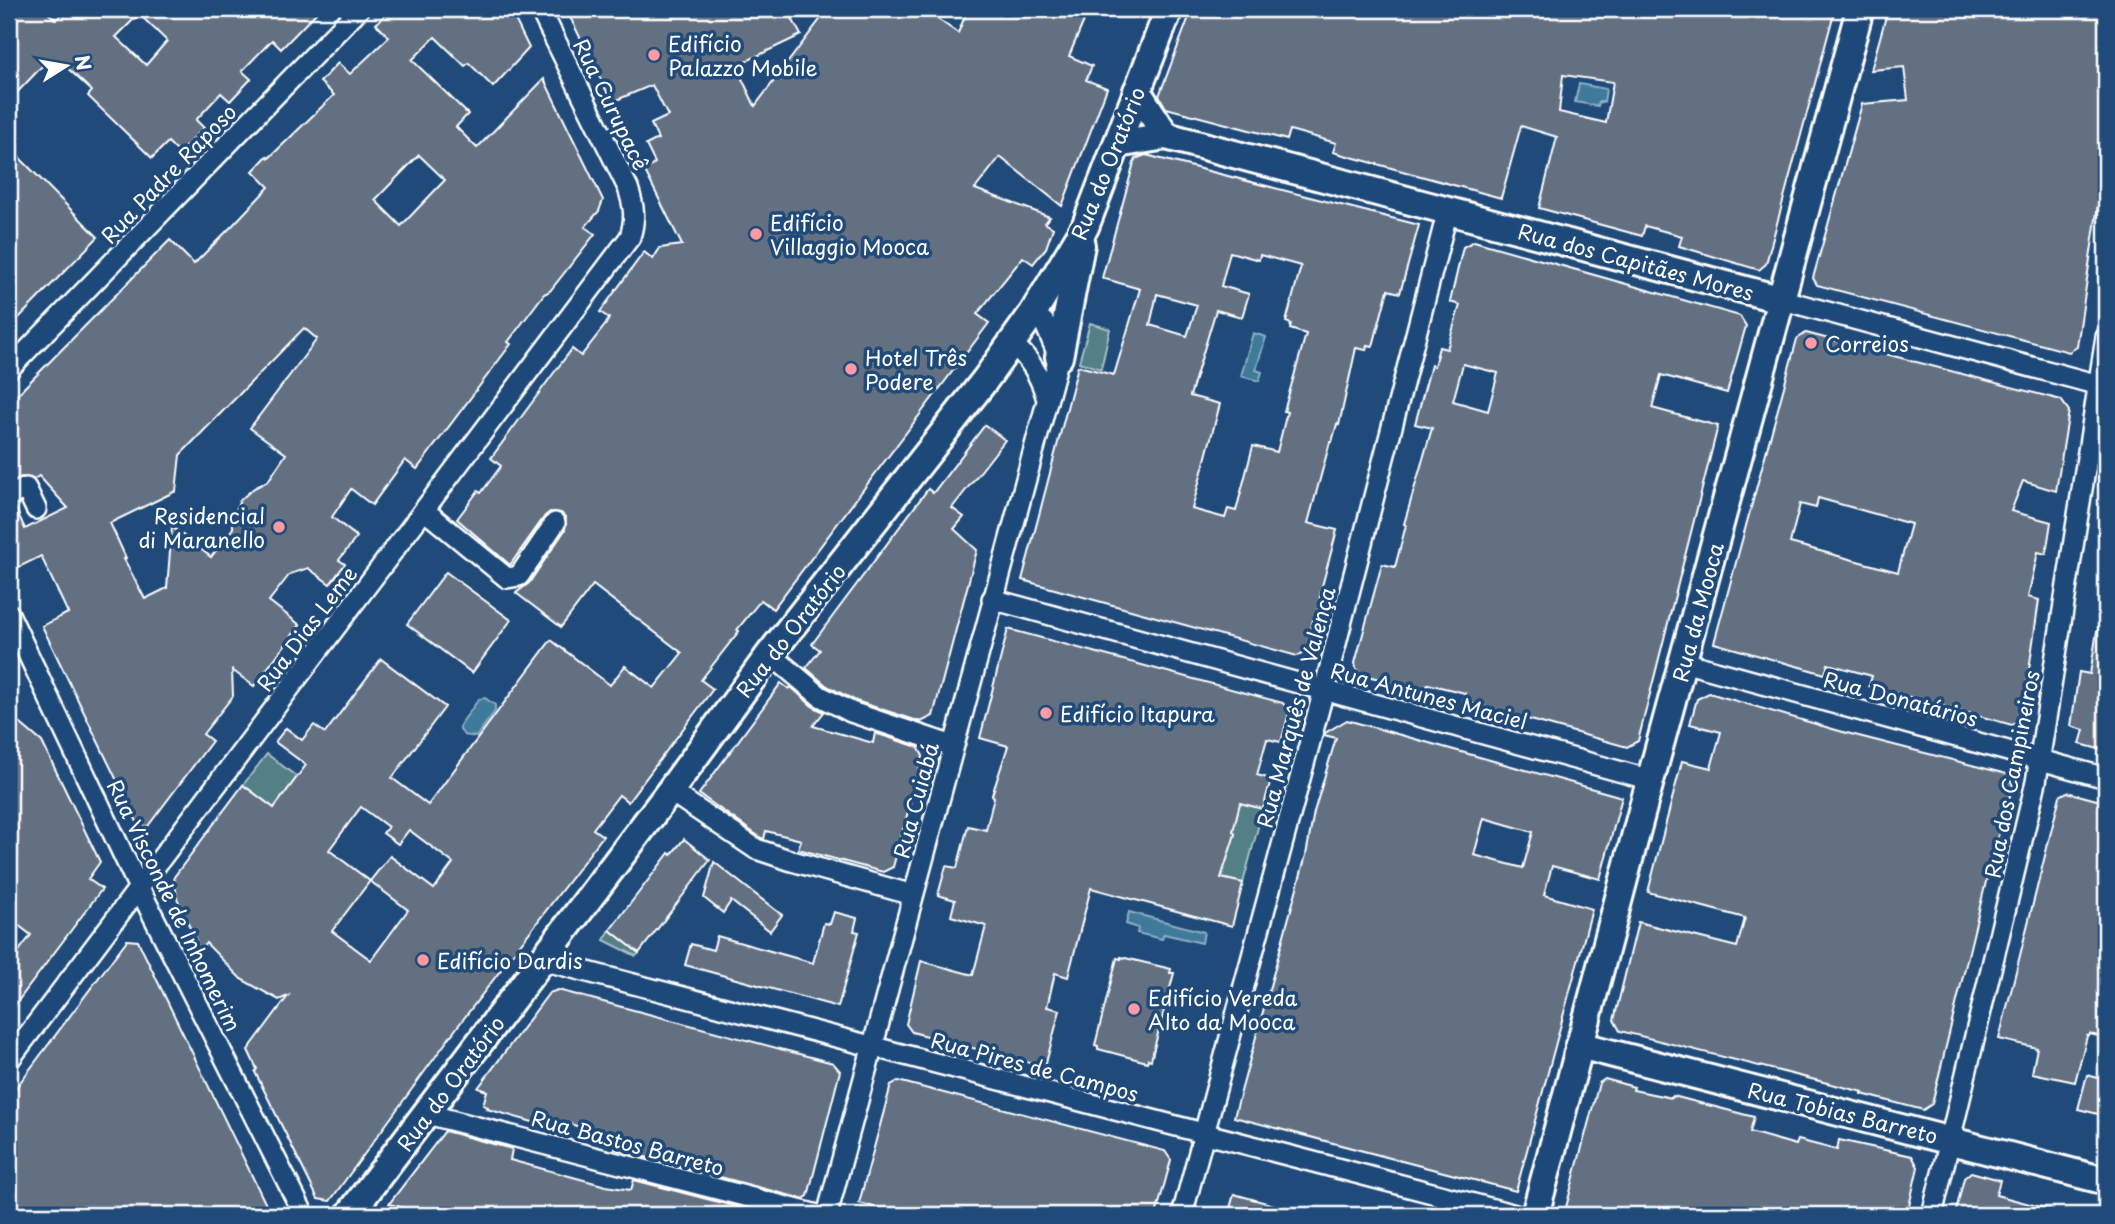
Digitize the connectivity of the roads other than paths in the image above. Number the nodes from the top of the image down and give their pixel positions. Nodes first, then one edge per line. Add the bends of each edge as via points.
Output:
1 (359, 9) edge
2 (540, 9) edge
3 (1169, 9) edge
4 (1860, 9) edge
5 (1137, 91) junction
6 (1166, 136) junction
7 (1117, 144) junction
8 (1448, 210) junction
9 (635, 221) joint
10 (1085, 227) junction
11 (1783, 300) junction
12 (1033, 313) junction
13 (2106, 337) edge
14 (1013, 343) junction
15 (1059, 357) junction
16 (9, 369) edge
17 (2103, 386) edge
18 (1046, 396) junction
19 (9, 496) edge
20 (36, 509) dead end
21 (424, 510) junction
22 (555, 523) dead end
23 (992, 599) junction
24 (9, 614) edge
25 (770, 654) junction
26 (1683, 662) junction
27 (1324, 690) junction
28 (953, 747) junction
29 (2040, 760) junction
30 (2106, 778) edge
31 (1651, 780) junction
32 (670, 791) junction
33 (138, 886) junction
34 (913, 895) junction
35 (542, 960) junction
36 (1579, 1045) junction
37 (873, 1046) junction
38 (9, 1060) edge
39 (427, 1114) junction
40 (1204, 1134) junction
41 (1951, 1140) junction
42 (2106, 1181) edge
43 (304, 1215) edge
44 (349, 1215) edge
45 (818, 1215) edge
46 (827, 1215) edge
47 (1182, 1215) edge
48 (1516, 1215) edge
49 (1535, 1215) edge
50 (1931, 1215) edge

1 - 16 street, Rua Padre Raposo
2 - 9 street, Rua Curupacê via 628,188
3 - 5 street, Rua do Oratório
4 - 11 street, Rua da Mooca
5 - 6 street
5 - 7 street, Rua do Oratório
6 - 7 street, Rua dos Capitães Mores
6 - 8 street, Rua dos Capitães Mores
7 - 10 street, Rua do Oratório
8 - 11 street, Rua dos Capitães Mores
8 - 27 street, Rua Marquês de Valença
9 - 21 street, Rua Dias Leme via 630,237
10 - 12 street, Rua do Oratório
10 - 15 street
11 - 17 street, Rua dos Capitães Mores
11 - 26 street, Rua da Mooca
12 - 14 street, Rua do Oratório
12 - 15 street via 1044,322
13 - 17 street, Rua dos Campineiros
14 - 18 street via 1037,371
14 - 25 street, Rua do Oratório
15 - 18 street, Rua Cuiabá
17 - 29 street, Rua dos Campineiros
18 - 23 street, Rua Cuiabá
19 - 20 street via 26,488
21 - 22 street via 507,578 519,576
21 - 33 street, Rua Dias Leme
23 - 27 street, Rua Antunes Maciel
23 - 28 street, Rua Cuiabá
24 - 33 street, Rua Visconde de Inhomerim
25 - 28 street via 820,696 851,712
25 - 32 street, Rua do Oratório
26 - 29 street, Rua Donatários
26 - 31 street, Rua da Mooca
27 - 31 street, Rua Antunes Maciel
27 - 40 street, Rua Marquês de Valença
28 - 34 street, Rua Cuiabá
29 - 30 street, Rua Donatários
29 - 41 street, Rua dos Campineiros
31 - 36 street, Rua da Mooca
32 - 34 street via 756,849
32 - 35 street, Rua do Oratório
33 - 38 street, Rua Dias Leme
33 - 43 street, Rua Visconde de Inhomerim
34 - 37 street, Rua Cuiabá
35 - 37 street, Rua Pires de Campos
35 - 39 street, Rua do Oratório
36 - 41 street, Rua Tobias Barreto
36 - 49 street, Rua da Mooca
37 - 40 street, Rua Pires de Campos
37 - 46 street, Rua Cuiabá
39 - 44 street, Rua do Oratório
39 - 45 street, Rua Bastos Barreto
40 - 47 street, Rua Marquês de Valença
40 - 48 street, Rua Pires de Campos
41 - 42 street, Rua Tobias Barreto
41 - 50 street, Rua dos Campineiros

